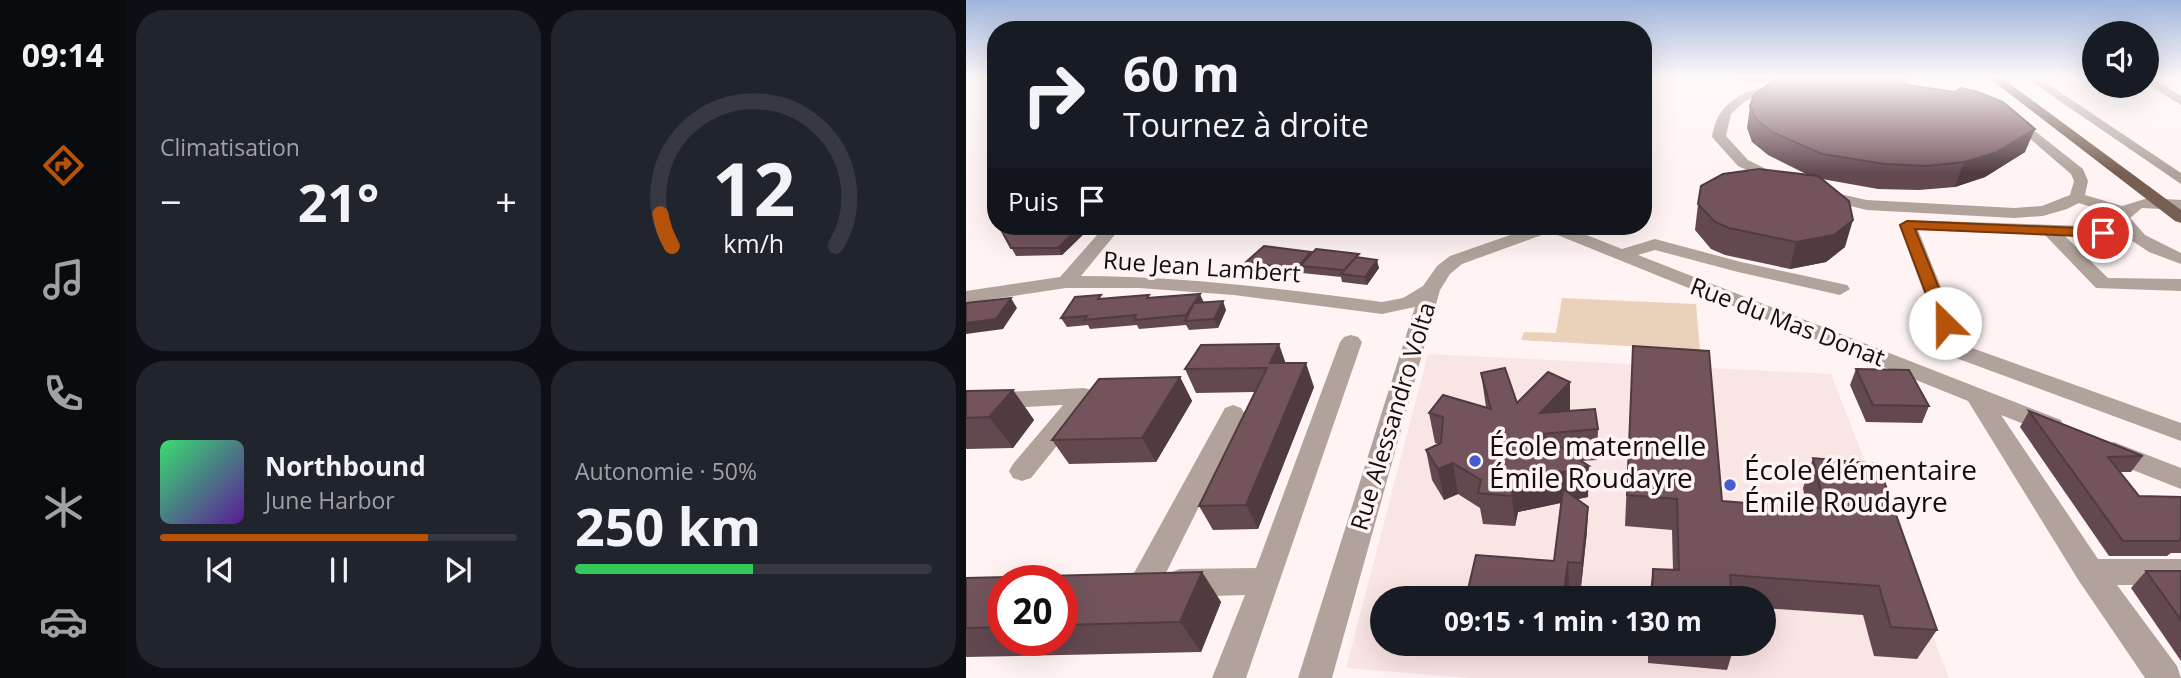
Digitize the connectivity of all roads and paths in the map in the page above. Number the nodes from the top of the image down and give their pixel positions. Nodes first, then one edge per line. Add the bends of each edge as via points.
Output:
1 (1729, 110) edge
2 (2003, 110) edge
3 (2037, 110) edge
4 (2078, 110) edge
5 (2181, 180) edge
6 (2077, 197) junction
7 (2162, 203) junction
8 (2181, 205) edge
9 (2124, 212) junction
10 (2181, 218) edge
11 (2050, 230) junction
12 (2132, 233) junction
13 (1106, 235) edge
14 (1526, 235) edge
15 (1573, 235) edge
16 (1621, 255) junction
17 (2181, 259) edge
18 (1066, 282) junction
19 (2181, 285) edge
20 (1839, 289) dead end
21 (1430, 290) junction
22 (966, 298) edge
23 (1350, 342) dead end
24 (1976, 395) junction
25 (966, 402) edge
26 (1233, 414) dead end
27 (2181, 432) edge
28 (1022, 471) dead end
29 (2181, 479) edge
30 (2090, 572) junction
31 (2181, 572) edge
32 (1266, 581) junction
33 (1229, 678) edge
34 (1315, 678) edge
35 (2165, 678) edge

1 - 6 street via 1721,117 1718,137 1743,163 1799,189 1867,205 2014,213 2043,211
2 - 6 street via 2078,172
3 - 7 main road
4 - 5 street
6 - 9 street
7 - 8 street
7 - 9 street
7 - 10 main road
9 - 12 street via 2122,218
11 - 12 street
11 - 19 street via 2103,284
11 - 27 street via 1907,225 1952,340 1964,353
12 - 17 street
13 - 18 street
14 - 21 street, Rue Alessandro Volta via 1456,260
15 - 16 street, Rue du Mas Donat
16 - 20 street via 1656,244
16 - 24 street, Rue du Mas Donat
18 - 21 street, Rue Jean Lambert via 1234,289 1382,308 1409,303
18 - 22 street, Rue Jean Lambert
21 - 34 street, Rue Alessandro Volta
23 - 32 street
24 - 29 street, Rue du Mas Donat
24 - 30 street
25 - 28 street via 1084,397
26 - 32 street via 1132,583
30 - 31 street
30 - 35 street
32 - 33 street

